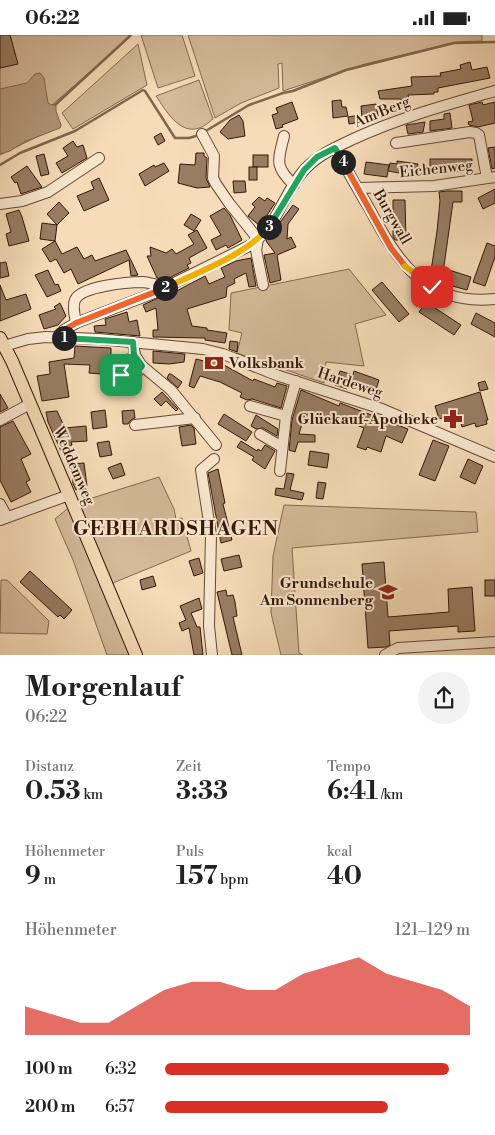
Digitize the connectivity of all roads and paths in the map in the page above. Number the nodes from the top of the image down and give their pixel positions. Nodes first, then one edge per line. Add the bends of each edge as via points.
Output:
1 (495, 91) edge
2 (202, 134) dead end
3 (284, 136) dead end
4 (396, 143) dead end
5 (335, 148) junction
6 (99, 158) dead end
7 (491, 178) edge
8 (294, 185) junction
9 (358, 188) junction
10 (0, 203) edge
11 (258, 239) junction
12 (263, 285) dead end
13 (166, 287) junction
14 (495, 299) edge
15 (76, 323) junction
16 (60, 337) junction
17 (2, 342) edge
18 (133, 342) junction
19 (142, 366) junction
20 (121, 375) dead end
21 (296, 381) junction
22 (30, 404) junction
23 (250, 406) dead end
24 (286, 416) junction
25 (195, 418) junction
26 (0, 420) edge
27 (135, 425) dead end
28 (260, 434) dead end
29 (216, 445) dead end
30 (282, 447) junction
31 (495, 457) edge
32 (214, 459) dead end
33 (280, 471) dead end
34 (69, 495) junction
35 (0, 504) edge
36 (4, 519) edge
37 (495, 642) edge
38 (463, 644) junction
39 (136, 655) edge
40 (212, 655) edge
41 (385, 655) edge
42 (465, 655) edge

1 - 5 street, Am Berg via 415,114
2 - 11 street via 214,156 213,178 216,184
3 - 8 street via 279,165
4 - 7 street, Eichenweg via 476,133
5 - 8 street, Am Berg via 317,157
5 - 9 street, Burgwall
6 - 10 street via 48,192 22,201
7 - 9 street, Eichenweg via 434,186
8 - 11 street, Am Berg via 278,215
9 - 14 street, Burgwall via 397,256 421,280 445,294 469,299
11 - 12 street via 256,250
11 - 13 street, Am Berg via 228,258
13 - 15 street, Am Berg
13 - 15 street via 141,282 89,289 75,300
15 - 16 street, Am Berg via 64,330
16 - 17 street, Hardeweg
16 - 18 street, Hardeweg
17 - 22 main road, Weddemweg
18 - 19 street via 134,355
18 - 21 street, Hardeweg via 214,352
19 - 20 street via 134,375
19 - 25 street via 171,390
21 - 24 street
21 - 31 street, Hardeweg via 382,409
22 - 26 street
22 - 34 main road, Weddemweg
23 - 24 street
24 - 30 street
25 - 27 street
25 - 29 street
28 - 30 street
30 - 33 street
32 - 40 street via 202,470 211,535
34 - 36 street
34 - 39 main road, Weddemweg
35 - 36 street
37 - 38 street
38 - 41 street via 398,648
38 - 42 street

